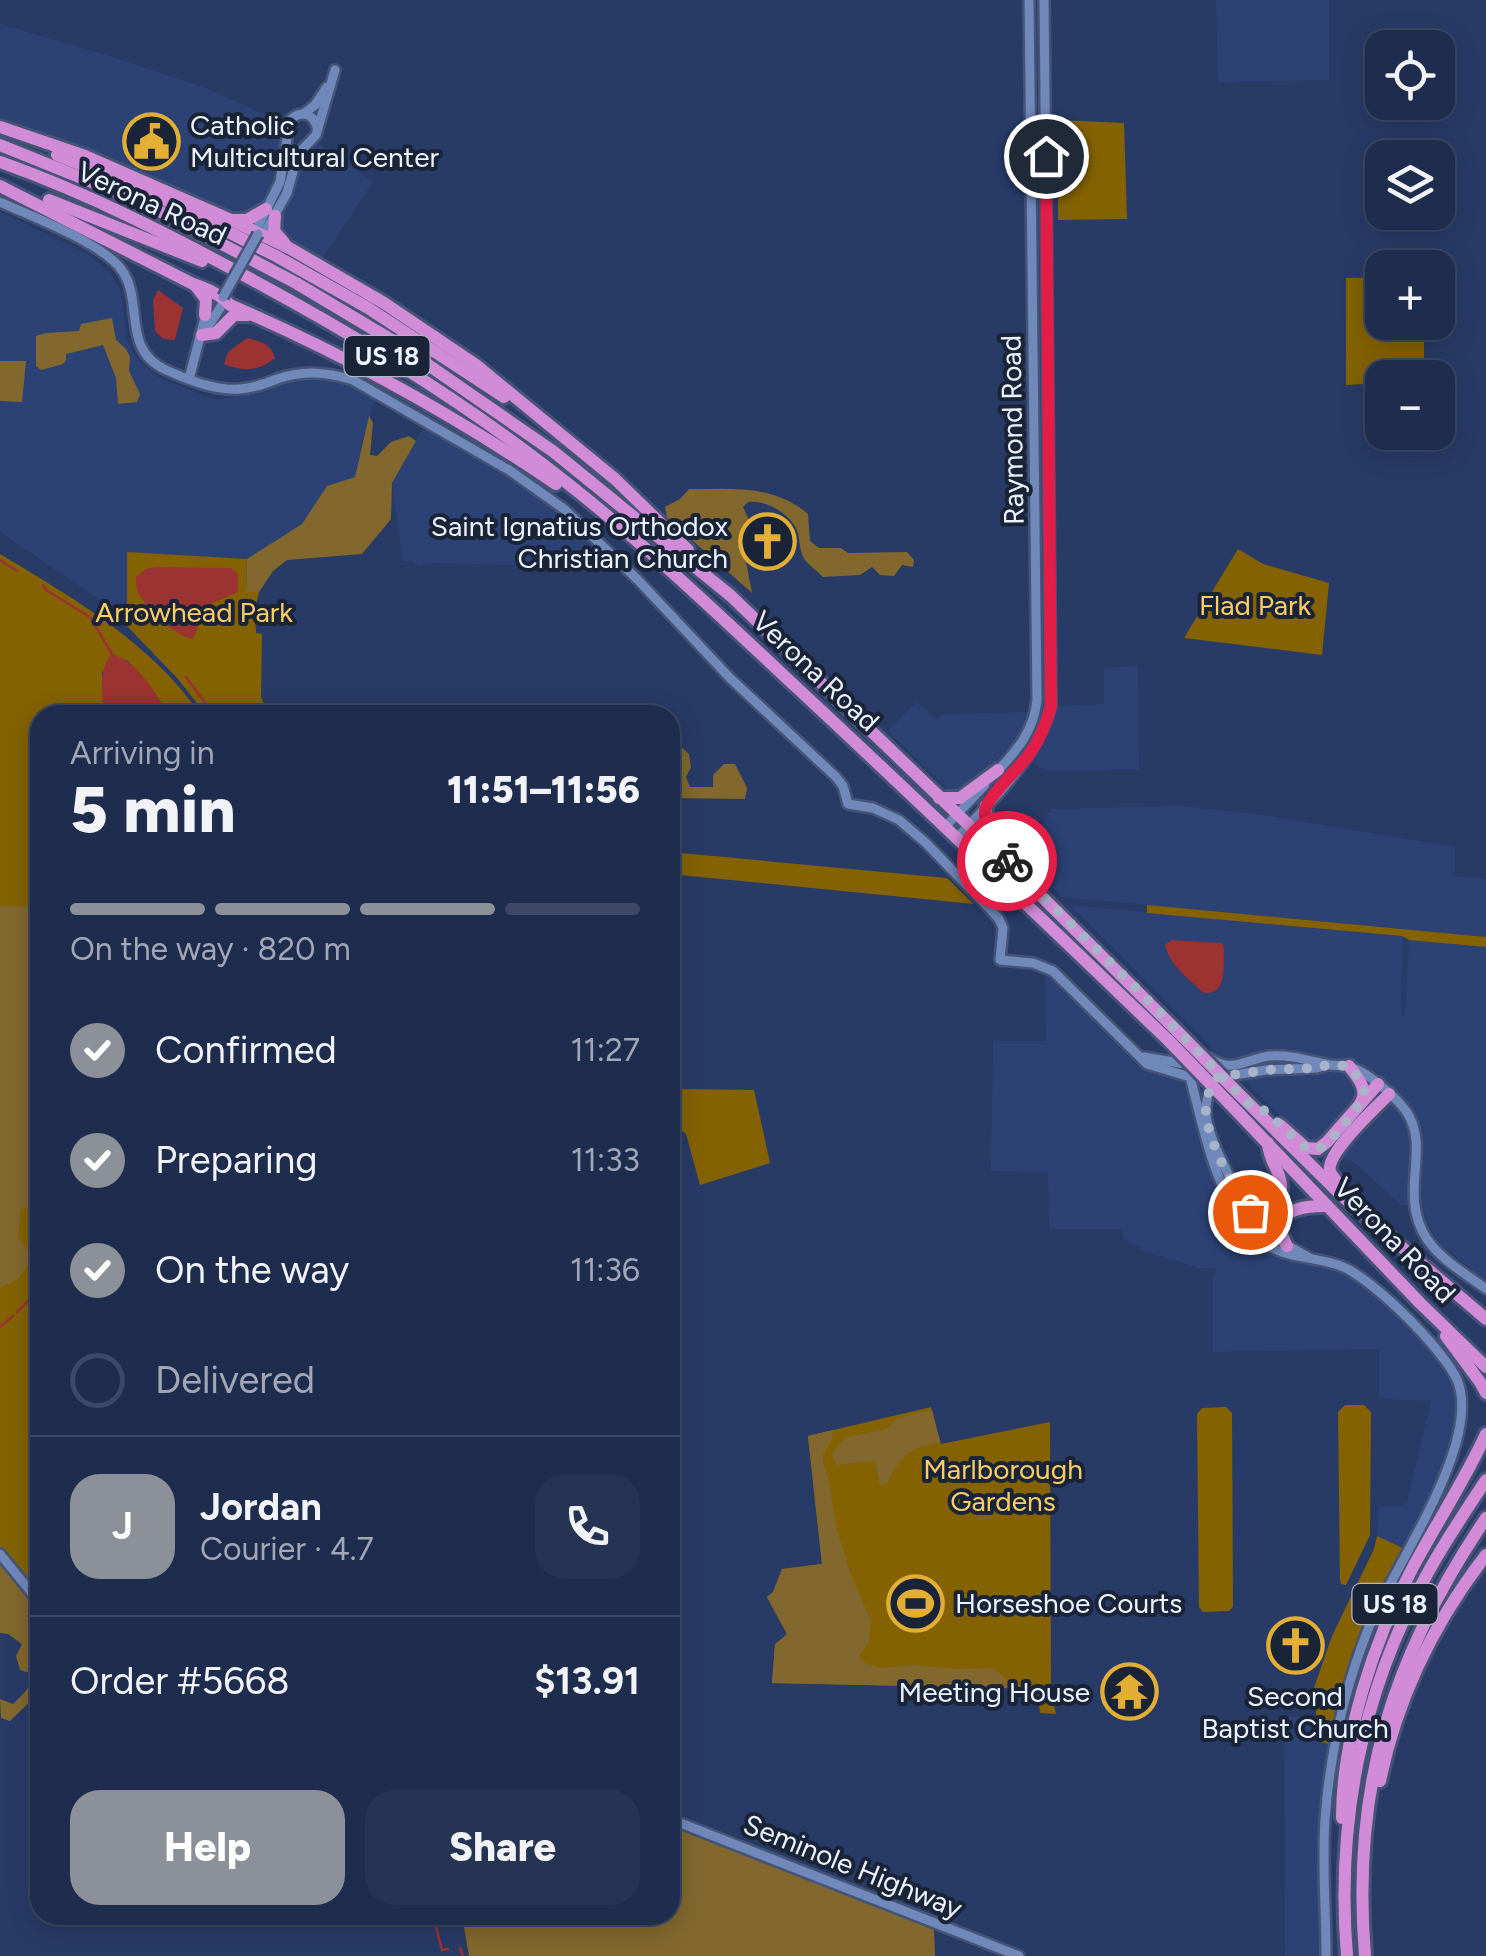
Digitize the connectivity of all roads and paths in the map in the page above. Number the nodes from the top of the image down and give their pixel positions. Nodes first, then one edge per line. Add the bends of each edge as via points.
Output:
1 (1029, 0) edge
2 (1044, 0) edge
3 (303, 114) junction
4 (0, 129) edge
5 (317, 130) junction
6 (288, 134) junction
7 (306, 143) junction
8 (0, 144) edge
9 (0, 162) edge
10 (0, 184) edge
11 (0, 202) edge
12 (271, 212) junction
13 (231, 220) junction
14 (258, 234) junction
15 (291, 249) junction
16 (193, 284) junction
17 (223, 297) junction
18 (308, 310) junction
19 (205, 315) junction
20 (255, 316) junction
21 (202, 335) junction
22 (189, 378) junction
23 (556, 432) junction
24 (636, 542) junction
25 (731, 596) junction
26 (998, 770) junction
27 (939, 798) junction
28 (986, 806) junction
29 (953, 812) junction
30 (968, 826) junction
31 (946, 827) junction
32 (957, 838) junction
33 (1005, 860) junction
34 (1173, 1035) junction
35 (1138, 1056) junction
36 (1216, 1063) junction
37 (1191, 1065) junction
38 (1327, 1065) junction
39 (1349, 1066) junction
40 (1191, 1079) junction
41 (1216, 1081) junction
42 (1378, 1084) junction
43 (1389, 1094) junction
44 (1234, 1098) junction
45 (1250, 1105) junction
46 (1358, 1108) junction
47 (1268, 1143) junction
48 (1270, 1205) junction
49 (1327, 1206) junction
50 (1248, 1208) junction
51 (1290, 1211) junction
52 (1359, 1212) junction
53 (1259, 1227) junction
54 (1292, 1248) junction
55 (1308, 1258) junction
56 (1486, 1289) edge
57 (1420, 1302) junction
58 (1486, 1319) edge
59 (1486, 1367) edge
60 (1486, 1393) edge
61 (1485, 1436) edge
62 (1486, 1480) edge
63 (1486, 1518) edge
64 (0, 1554) edge
65 (1486, 1555) edge
66 (30, 1591) edge
67 (680, 1823) edge
68 (1344, 1906) junction
69 (1363, 1932) junction
70 (1020, 1956) edge
71 (1326, 1956) edge
72 (1348, 1956) edge
73 (1365, 1956) edge

1 - 26 street, Raymond Road via 1038,700 1027,736
2 - 28 street, Raymond Road via 1051,706 1039,740
3 - 5 street
3 - 5 street via 334,74
3 - 6 street via 290,120
4 - 13 highway via 98,162
4 - 23 highway via 276,256
5 - 7 street
6 - 7 street
6 - 12 street
7 - 12 street via 287,193
8 - 25 highway, Verona Road / US 18 via 146,204 395,342 554,452
9 - 18 highway, Verona Road / US 18 via 178,240
10 - 16 highway
10 - 18 highway via 188,255
11 - 22 street via 113,260 130,285 135,333 146,354
12 - 13 highway
12 - 14 street via 265,232
12 - 15 highway via 274,232
13 - 14 highway
14 - 15 highway
14 - 17 street, bridge
15 - 23 highway via 476,365
16 - 17 highway
16 - 19 highway via 206,300
17 - 19 street via 212,299
17 - 20 highway
17 - 21 street
18 - 24 highway, Verona Road / US 18 via 464,406
19 - 21 street
20 - 21 highway via 234,315 216,333
20 - 24 highway via 479,434
21 - 22 street
22 - 35 street via 227,390 311,372 353,380 551,498 836,777 848,804 889,814 950,868 1001,923 1000,960 1053,971
23 - 25 highway via 642,504
24 - 31 highway, Verona Road / US 18
25 - 27 highway, Verona Road / US 18
26 - 27 highway via 960,798
26 - 29 street, Raymond Road
27 - 29 highway, Verona Road / US 18
28 - 30 street, Raymond Road
28 - 33 highway
29 - 30 highway, Verona Road / US 18
29 - 31 street, Raymond Road
30 - 32 street, Raymond Road
30 - 33 highway, Verona Road / US 18
31 - 32 highway, Verona Road / US 18
32 - 34 highway, Verona Road / US 18
33 - 34 highway, Verona Road / US 18
34 - 44 highway, Verona Road / US 18, bridge
35 - 37 street
35 - 40 street
36 - 37 street via 1203,1057
36 - 38 street via 1279,1056
36 - 41 street
37 - 40 street
38 - 39 street
38 - 41 street
39 - 42 street
39 - 46 highway via 1364,1092
40 - 41 street via 1204,1087
40 - 53 street via 1209,1153 1233,1205
41 - 50 street via 1206,1100 1207,1123
42 - 43 street
42 - 46 highway
43 - 52 highway via 1331,1160 1330,1173
43 - 56 street via 1412,1122 1420,1227 1439,1253
44 - 45 highway, Verona Road / US 18
44 - 47 highway, Verona Road / US 18
45 - 46 highway via 1310,1150 1327,1142
45 - 52 highway, Verona Road / US 18
47 - 48 highway via 1281,1181
47 - 49 highway, Verona Road / US 18
48 - 50 highway
48 - 53 highway
49 - 51 highway
49 - 57 highway, Verona Road / US 18
50 - 53 street
51 - 53 highway
51 - 54 highway via 1280,1230
52 - 58 highway, Verona Road / US 18
53 - 54 street
53 - 55 street via 1277,1251
54 - 55 street
55 - 71 street via 1360,1275 1447,1362 1462,1400 1458,1438 1370,1626 1342,1715 1325,1821
57 - 59 highway, Verona Road
57 - 60 highway, US 18
61 - 68 highway, US 18 via 1390,1613 1368,1672 1343,1796
62 - 68 highway via 1418,1589 1376,1690 1352,1795
63 - 69 highway via 1433,1603 1384,1725 1366,1823
64 - 66 street
65 - 69 highway, US 18 via 1435,1631 1395,1726 1377,1794
67 - 70 street, Seminole Highway
68 - 72 highway
69 - 73 highway

